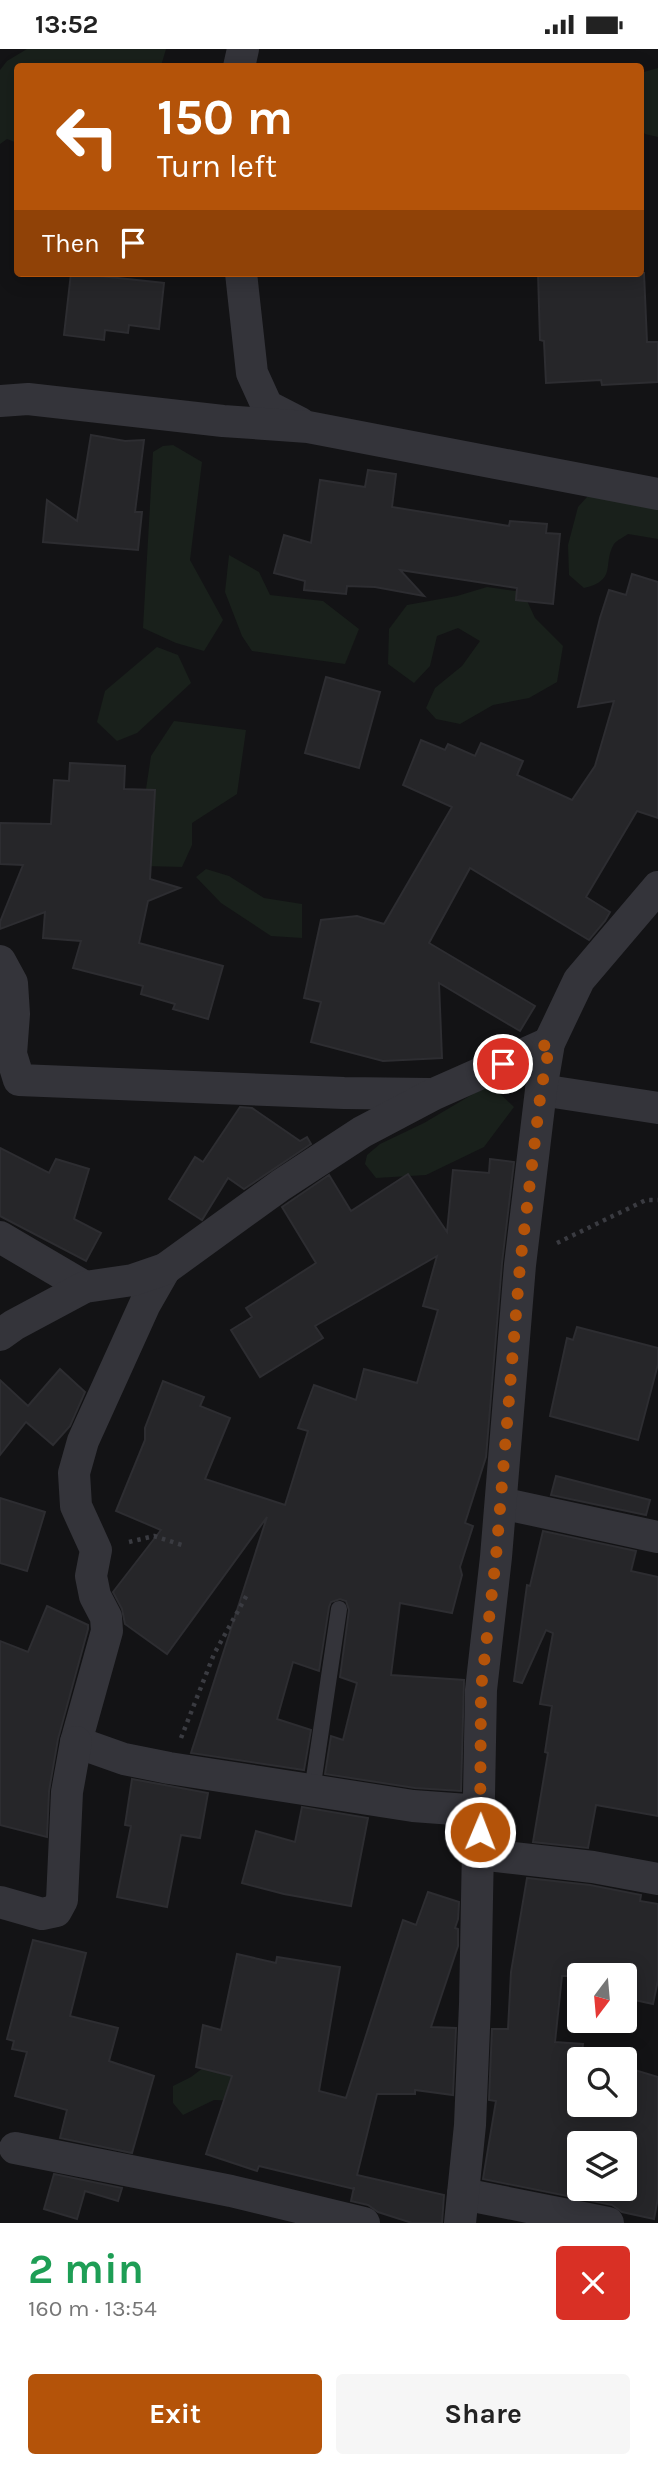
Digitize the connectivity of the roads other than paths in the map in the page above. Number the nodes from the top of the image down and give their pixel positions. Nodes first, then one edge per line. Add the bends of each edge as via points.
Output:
1 (241, 277) edge
2 (0, 401) edge
3 (308, 427) junction
4 (658, 494) edge
5 (658, 887) edge
6 (0, 961) edge
7 (550, 1043) junction
8 (541, 1090) junction
9 (434, 1094) junction
10 (658, 1108) edge
11 (0, 1237) edge
12 (165, 1269) junction
13 (85, 1287) junction
14 (0, 1335) edge
15 (501, 1503) junction
16 (658, 1537) edge
17 (339, 1609) dead end
18 (76, 1742) junction
19 (312, 1791) junction
20 (481, 1811) junction
21 (479, 1854) junction
22 (658, 1879) edge
23 (0, 1902) edge
24 (15, 2148) dead end
25 (462, 2209) edge
26 (364, 2223) edge
27 (608, 2223) edge

1 - 3 street via 252,373 267,407
2 - 3 street via 28,399
3 - 4 street
5 - 7 street via 579,980
6 - 9 street via 12,983 11,1054 19,1080
7 - 8 street
7 - 9 street
8 - 10 street
8 - 15 street via 520,1265
9 - 12 street via 362,1132
11 - 13 street
12 - 13 street via 134,1280
12 - 18 street via 83,1441 74,1473 76,1506 96,1550 91,1576 107,1631
13 - 14 street
15 - 16 street
15 - 20 street via 481,1689
17 - 19 lane
18 - 19 street via 124,1759
18 - 23 street via 67,1792 62,1900 56,1911 42,1914
19 - 20 street
20 - 21 street
21 - 22 street
21 - 25 street via 470,2125
24 - 26 street
25 - 27 street

